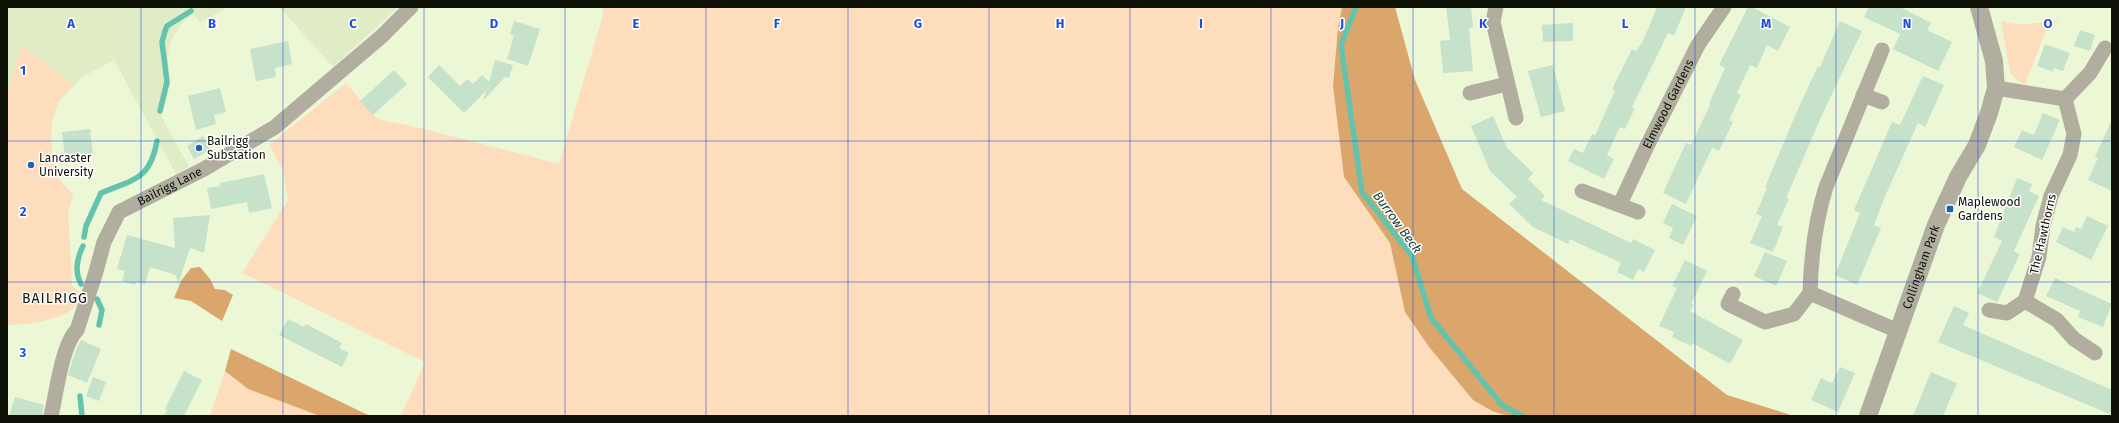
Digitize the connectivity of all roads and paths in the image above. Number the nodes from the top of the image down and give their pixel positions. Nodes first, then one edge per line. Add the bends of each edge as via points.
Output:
1 (411, 7) edge
2 (1496, 7) edge
3 (1724, 7) edge
4 (1979, 7) edge
5 (2105, 48) dead end
6 (1882, 50) dead end
7 (1507, 84) junction
8 (1996, 88) junction
9 (1470, 93) dead end
10 (1863, 95) junction
11 (2064, 99) junction
12 (1882, 102) dead end
13 (1516, 118) dead end
14 (1582, 191) dead end
15 (1620, 204) junction
16 (1638, 212) dead end
17 (1810, 292) junction
18 (1733, 294) dead end
19 (2025, 301) junction
20 (1989, 310) dead end
21 (1898, 330) junction
22 (2095, 353) dead end
23 (51, 416) edge
24 (1868, 416) edge

1 - 23 street, Bailrigg Lane via 382,36 275,127 204,169 119,212 104,242 77,330 71,336
2 - 7 street via 1492,22
3 - 15 street, Elmwood Gardens via 1698,46
4 - 8 street, Collingham Park via 1994,60
5 - 11 street via 2090,73
6 - 10 street
7 - 9 street
7 - 13 street
8 - 11 street
8 - 21 street, Collingham Park via 1977,145 1958,177 1936,225
10 - 12 street
10 - 17 street via 1820,208 1812,254
11 - 19 street, The Hawthorns via 2074,134 2070,154 2051,196 2038,257
14 - 15 street
15 - 16 street
17 - 18 street via 1794,314 1765,322 1728,304
17 - 21 street
19 - 20 street via 2007,314
19 - 22 street via 2057,320 2074,339
21 - 24 street, Collingham Park

